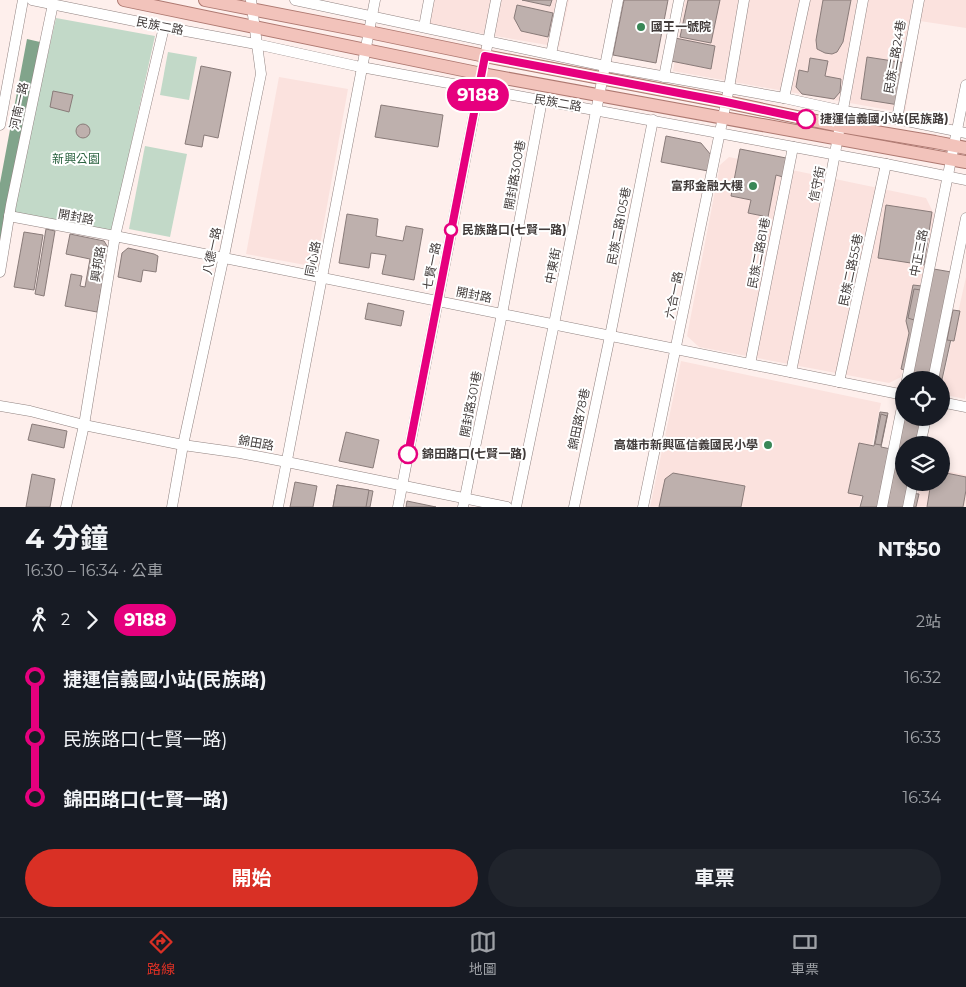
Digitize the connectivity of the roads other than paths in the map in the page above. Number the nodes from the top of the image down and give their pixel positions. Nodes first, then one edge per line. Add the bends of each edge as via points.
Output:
1 (23, 0) edge
2 (32, 0) edge
3 (124, 0) edge
4 (205, 0) edge
5 (295, 0) edge
6 (375, 0) edge
7 (429, 0) edge
8 (496, 0) edge
9 (562, 0) edge
10 (618, 0) edge
11 (679, 0) edge
12 (744, 0) edge
13 (805, 0) edge
14 (863, 0) edge
15 (919, 0) edge
16 (53, 4) junction
17 (252, 5) edge
18 (372, 16) junction
19 (164, 27) junction
20 (254, 27) junction
21 (424, 27) junction
22 (369, 32) junction
23 (487, 41) junction
24 (256, 44) junction
25 (366, 50) junction
26 (551, 54) junction
27 (485, 56) junction
28 (362, 67) junction
29 (604, 72) junction
30 (482, 74) junction
31 (664, 77) junction
32 (966, 85) edge
33 (479, 88) junction
34 (729, 88) junction
35 (600, 95) junction
36 (784, 98) junction
37 (542, 100) junction
38 (726, 102) junction
39 (597, 110) junction
40 (843, 111) junction
41 (723, 118) junction
42 (897, 119) junction
43 (653, 120) junction
44 (0, 125) edge
45 (961, 131) edge
46 (720, 133) junction
47 (839, 133) junction
48 (953, 145) junction
49 (793, 147) junction
50 (966, 148) edge
51 (835, 155) junction
52 (950, 159) junction
53 (966, 162) edge
54 (886, 164) junction
55 (947, 176) junction
56 (966, 180) edge
57 (9, 216) junction
58 (966, 218) edge
59 (116, 236) junction
60 (224, 258) junction
61 (0, 272) edge
62 (322, 278) junction
63 (438, 301) junction
64 (502, 314) junction
65 (554, 324) junction
66 (610, 336) junction
67 (676, 349) junction
68 (750, 364) junction
69 (909, 371) edge
70 (935, 371) edge
71 (791, 372) junction
72 (839, 382) junction
73 (895, 394) edge
74 (950, 404) edge
75 (0, 406) edge
76 (966, 407) edge
77 (84, 426) junction
78 (898, 426) edge
79 (183, 445) junction
80 (287, 462) junction
81 (402, 486) junction
82 (911, 491) edge
83 (464, 503) edge
84 (66, 507) edge
85 (172, 507) edge
86 (278, 507) edge
87 (398, 507) edge
88 (507, 507) edge
89 (516, 507) edge
90 (574, 507) edge
91 (644, 507) edge
92 (882, 507) edge
93 (908, 507) edge

1 - 44 street
2 - 16 street, 民族二路
3 - 20 main road, 民族二路
4 - 17 main road, 民族二路
5 - 18 street, 民族二路
6 - 18 street, 同心路
7 - 21 street
8 - 23 street, 七賢一路
9 - 26 street
10 - 29 street, 中東街
11 - 31 street
12 - 34 street, 六合一路
13 - 36 street
14 - 40 street, 信守街
15 - 42 street, 民族二路24巷
16 - 19 street, 民族二路
16 - 57 street, 河南一路
17 - 20 street, 八德一路
17 - 22 main road, 民族二路
18 - 21 street, 民族二路
18 - 22 street, 同心路
19 - 24 street, 民族二路
19 - 59 street, 興邦路
20 - 24 street, 八德一路
20 - 25 main road, 民族二路
21 - 23 street, 民族二路
22 - 25 street, 同心路
22 - 27 main road, 民族二路
23 - 26 street, 民族二路
23 - 27 street, 七賢一路
24 - 28 street, 民族二路
24 - 60 street, 八德一路 via 261,74
25 - 28 street, 同心路
25 - 30 main road, 民族二路
26 - 29 street, 民族二路
27 - 29 main road, 民族二路
27 - 30 street, 七賢一路
28 - 33 street, 民族二路
28 - 62 street, 同心路
29 - 31 street, 民族二路
29 - 35 street, 中東街
29 - 38 main road, 民族二路
30 - 33 street, 七賢一路
30 - 35 main road, 民族二路
31 - 34 street, 民族二路
32 - 45 street, 中正三路
33 - 37 street, 民族二路
33 - 63 street, 七賢一路
34 - 36 street, 民族二路
34 - 38 street, 六合一路
35 - 39 street, 中東街
35 - 41 main road, 民族二路
36 - 40 street, 民族二路
37 - 39 street, 民族二路
37 - 64 street, 開封路300巷
38 - 41 street, 六合一路
38 - 47 main road, 民族二路
39 - 43 street, 民族二路
39 - 65 street, 中東街
40 - 42 street, 民族二路
40 - 47 street, 信守街
41 - 46 street, 六合一路
41 - 47 main road, 民族二路
42 - 45 street, 民族二路
43 - 46 street, 民族二路
43 - 66 street, 民族二路105巷
45 - 48 street, 中正三路
46 - 49 street, 民族二路
46 - 67 street, 六合一路
47 - 48 main road, 民族二路
47 - 51 street, 信守街
47 - 52 main road, 民族二路
48 - 50 main road, 民族二路
48 - 52 street, 中正三路
49 - 51 street, 民族二路
49 - 68 street, 民族二路81巷
51 - 54 street, 民族二路
51 - 71 street, 信守街
52 - 53 main road, 民族二路
52 - 55 street, 中正三路
54 - 55 street, 民族二路
54 - 72 street, 民族二路55巷
55 - 56 street, 民族二路
55 - 69 street, 中正三路
57 - 59 street, 開封路
57 - 61 street, 河南一路
58 - 70 street
59 - 60 street, 開封路
59 - 77 street, 興邦路
60 - 62 street, 開封路
60 - 79 street, 八德一路
62 - 63 street, 開封路
62 - 80 street, 同心路
63 - 64 street, 開封路
63 - 81 street, 七賢一路
64 - 65 street, 開封路
64 - 83 street, 開封路301巷
65 - 66 street, 開封路
65 - 89 street, 中東街
66 - 67 street, 開封路
66 - 90 street, 錦田路78巷
67 - 68 street, 開封路
67 - 91 street, 六合一路
68 - 71 street, 開封路
71 - 72 street, 開封路
72 - 73 street, 開封路
74 - 76 street
75 - 77 street, 錦田路
77 - 79 street, 錦田路
77 - 84 street, 興邦路
78 - 92 street
79 - 80 street, 錦田路
79 - 85 street, 八德一路
80 - 81 street, 錦田路
80 - 86 street, 同心路
81 - 83 street, 錦田路
81 - 87 street, 七賢一路
82 - 93 street
83 - 88 street, 錦田路

